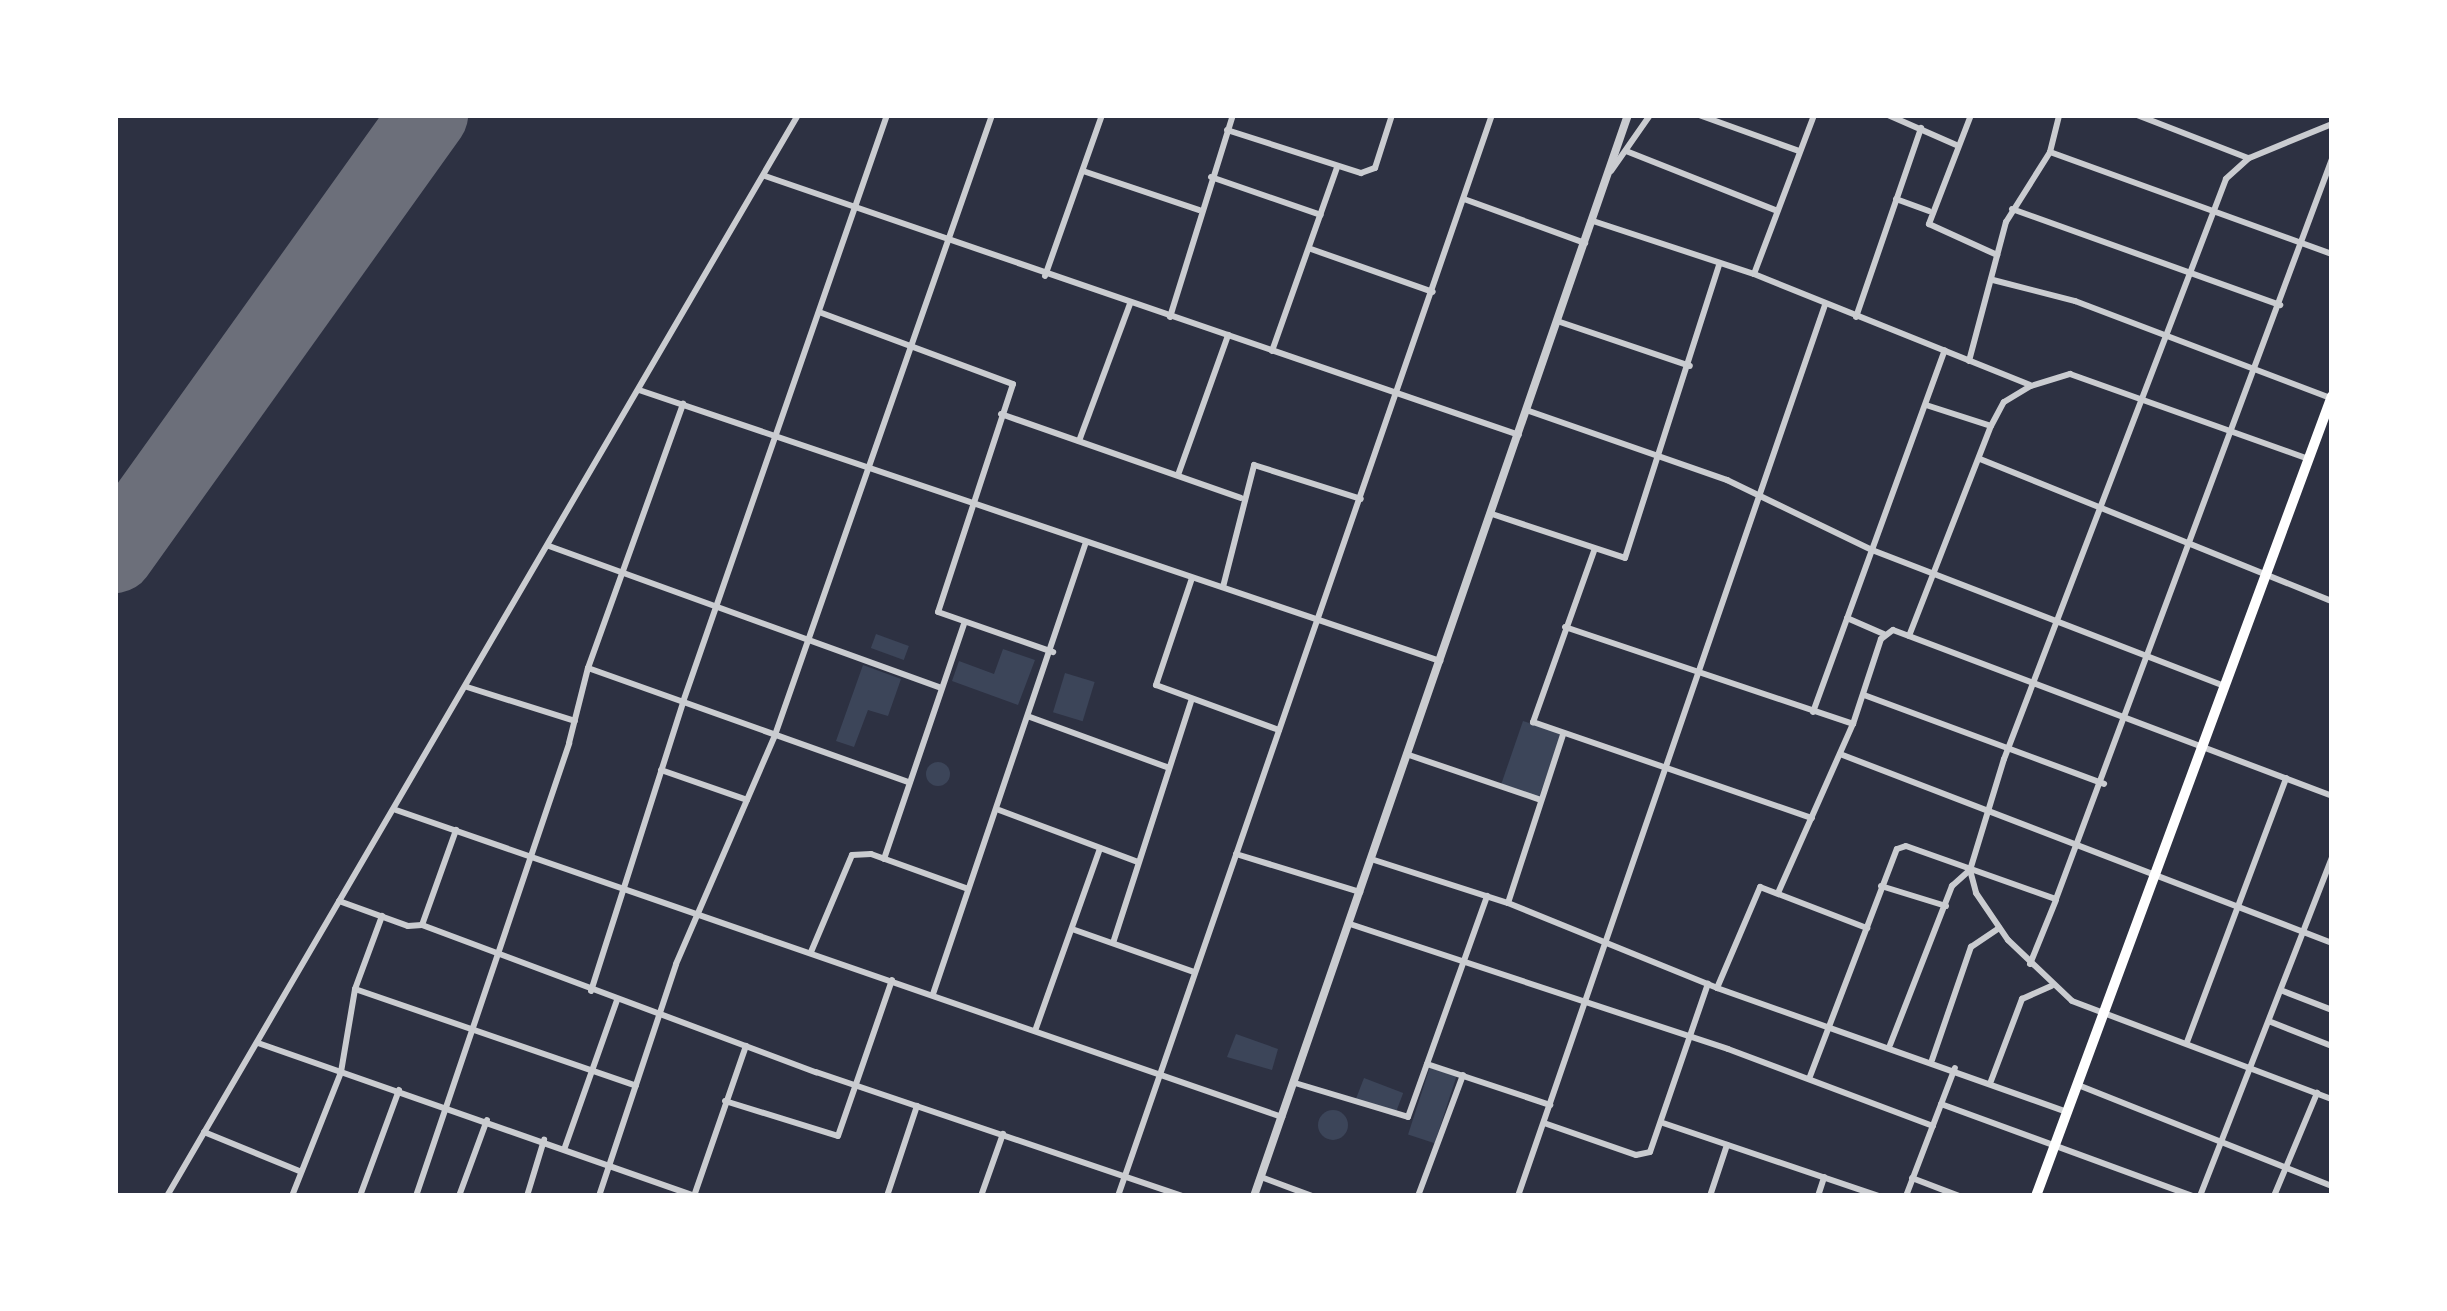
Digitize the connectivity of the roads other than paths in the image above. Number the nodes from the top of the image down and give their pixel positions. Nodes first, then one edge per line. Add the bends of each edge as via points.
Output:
1 (798, 115) edge
2 (887, 115) edge
3 (992, 115) edge
4 (1102, 115) edge
5 (1233, 115) edge
6 (1392, 115) edge
7 (1492, 115) edge
8 (1628, 115) edge
9 (1650, 115) edge
10 (1700, 115) edge
11 (1814, 115) edge
12 (1888, 115) edge
13 (1971, 115) edge
14 (2059, 115) edge
15 (2137, 115) edge
16 (2332, 124) edge
17 (1921, 128) junction
18 (1227, 130) junction
19 (1956, 145) junction
20 (1626, 150) junction
21 (1799, 152) junction
22 (2050, 152) junction
23 (2249, 158) junction
24 (2332, 159) edge
25 (1337, 167) junction
26 (1082, 171) junction
27 (1611, 171) junction
28 (764, 176) junction
29 (1211, 177) junction
30 (1464, 199) junction
31 (1896, 199) junction
32 (856, 209) junction
33 (2012, 209) junction
34 (1199, 210) junction
35 (1775, 210) junction
36 (1929, 211) junction
37 (2212, 214) junction
38 (1321, 215) junction
39 (1594, 221) junction
40 (945, 240) junction
41 (2302, 242) junction
42 (1586, 243) junction
43 (1311, 249) junction
44 (2332, 254) edge
45 (1996, 255) junction
46 (1719, 266) junction
47 (2189, 272) junction
48 (1754, 274) junction
49 (1046, 276) junction
50 (1992, 280) junction
51 (1433, 292) junction
52 (1130, 304) junction
53 (1826, 305) junction
54 (2280, 306) junction
55 (819, 312) junction
56 (1170, 316) junction
57 (1856, 316) junction
58 (1560, 322) junction
59 (1228, 335) junction
60 (2165, 336) junction
61 (908, 344) junction
62 (1945, 350) junction
63 (1272, 351) junction
64 (1969, 360) junction
65 (1690, 366) junction
66 (2257, 371) junction
67 (2032, 386) junction
68 (639, 390) junction
69 (1398, 396) junction
70 (2332, 397) edge
71 (2140, 398) junction
72 (683, 404) junction
73 (1926, 405) junction
74 (1528, 412) junction
75 (1001, 414) junction
76 (1991, 426) junction
77 (2235, 432) junction
78 (776, 434) junction
79 (1520, 435) junction
80 (1080, 441) junction
81 (1662, 459) junction
82 (1980, 459) junction
83 (2310, 459) junction
84 (868, 468) junction
85 (1178, 476) junction
86 (1241, 498) junction
87 (1361, 498) junction
88 (1759, 500) junction
89 (970, 504) junction
90 (2100, 508) junction
91 (1492, 514) junction
92 (1086, 543) junction
93 (2192, 544) junction
94 (549, 546) junction
95 (1872, 550) junction
96 (1594, 551) junction
97 (1933, 573) junction
98 (619, 577) junction
99 (1192, 578) junction
100 (2266, 578) junction
101 (1223, 587) junction
102 (2332, 600) edge
103 (715, 609) junction
104 (1847, 618) junction
105 (2058, 619) junction
106 (1316, 621) junction
107 (964, 624) junction
108 (1566, 627) junction
109 (1884, 634) junction
110 (1909, 636) junction
111 (808, 642) junction
112 (1053, 652) junction
113 (2148, 656) junction
114 (1441, 661) junction
115 (588, 668) junction
116 (1700, 671) junction
117 (2034, 684) junction
118 (2224, 686) junction
119 (467, 687) junction
120 (941, 688) junction
121 (1864, 695) junction
122 (1192, 699) junction
123 (683, 702) junction
124 (1813, 712) junction
125 (1030, 717) junction
126 (2127, 720) junction
127 (575, 722) junction
128 (1853, 724) junction
129 (1280, 730) junction
130 (1564, 734) junction
131 (774, 735) junction
132 (2009, 748) junction
133 (2198, 748) junction
134 (1408, 754) junction
135 (1840, 754) junction
136 (1667, 765) junction
137 (1167, 767) junction
138 (661, 770) junction
139 (2286, 778) junction
140 (909, 782) junction
141 (2104, 784) junction
142 (2332, 796) edge
143 (746, 800) junction
144 (1541, 800) junction
145 (998, 809) junction
146 (396, 810) junction
147 (1986, 811) junction
148 (1812, 818) junction
149 (456, 830) junction
150 (2079, 847) junction
151 (1100, 848) junction
152 (528, 853) junction
153 (1236, 854) junction
154 (2332, 857) edge
155 (884, 859) junction
156 (1371, 859) junction
157 (1138, 862) junction
158 (1970, 870) junction
159 (2154, 873) junction
160 (1881, 886) junction
161 (968, 888) junction
162 (622, 889) junction
163 (1360, 892) junction
164 (1778, 893) junction
165 (1487, 896) junction
166 (2056, 899) junction
167 (339, 902) junction
168 (1508, 903) junction
169 (2238, 904) junction
170 (1946, 906) junction
171 (698, 914) junction
172 (382, 916) junction
173 (422, 924) junction
174 (1350, 924) junction
175 (1867, 928) junction
176 (1999, 928) junction
177 (1072, 929) junction
178 (2304, 932) junction
179 (1607, 940) junction
180 (2332, 942) edge
181 (1113, 943) junction
182 (812, 952) junction
183 (496, 955) junction
184 (1462, 962) junction
185 (2030, 964) junction
186 (1194, 972) junction
187 (892, 980) junction
188 (1708, 984) junction
189 (2052, 986) junction
190 (1717, 988) junction
191 (354, 989) junction
192 (591, 991) junction
193 (2282, 992) junction
194 (932, 994) junction
195 (617, 1000) junction
196 (1583, 1001) junction
197 (2332, 1010) edge
198 (660, 1013) junction
199 (2104, 1013) junction
200 (2271, 1022) junction
201 (1831, 1026) junction
202 (475, 1028) junction
203 (1034, 1030) junction
204 (1692, 1038) junction
205 (2187, 1042) junction
206 (258, 1043) junction
207 (1890, 1045) junction
208 (746, 1046) junction
209 (2332, 1046) edge
210 (1932, 1060) junction
211 (1427, 1064) junction
212 (2254, 1066) junction
213 (1955, 1068) junction
214 (593, 1070) junction
215 (341, 1072) junction
216 (1159, 1074) junction
217 (1462, 1076) junction
218 (1809, 1079) junction
219 (1990, 1082) junction
220 (1295, 1083) junction
221 (856, 1085) junction
222 (2078, 1085) junction
223 (636, 1086) junction
224 (399, 1090) junction
225 (2317, 1092) junction
226 (2332, 1098) edge
227 (725, 1101) junction
228 (1941, 1104) junction
229 (1550, 1105) junction
230 (446, 1106) junction
231 (917, 1106) junction
232 (2067, 1112) junction
233 (1283, 1118) junction
234 (487, 1120) junction
235 (1662, 1122) junction
236 (1544, 1123) junction
237 (1932, 1126) junction
238 (204, 1132) junction
239 (1003, 1134) junction
240 (544, 1140) junction
241 (2222, 1142) junction
242 (2055, 1144) junction
243 (1728, 1145) junction
244 (565, 1147) junction
245 (610, 1165) junction
246 (2284, 1167) junction
247 (299, 1171) junction
248 (1124, 1175) junction
249 (1261, 1177) junction
250 (1824, 1177) junction
251 (1912, 1178) junction
252 (2332, 1186) edge
253 (167, 1196) edge
254 (292, 1196) edge
255 (360, 1196) edge
256 (416, 1196) edge
257 (459, 1196) edge
258 (527, 1196) edge
259 (599, 1196) edge
260 (695, 1196) edge
261 (887, 1196) edge
262 (982, 1196) edge
263 (1118, 1196) edge
264 (1183, 1196) edge
265 (1254, 1196) edge
266 (1312, 1196) edge
267 (1418, 1196) edge
268 (1518, 1196) edge
269 (1710, 1196) edge
270 (1818, 1196) edge
271 (1880, 1196) edge
272 (1906, 1196) edge
273 (1958, 1196) edge
274 (2036, 1196) edge
275 (2193, 1196) edge
276 (2200, 1196) edge
277 (2274, 1196) edge

1 - 28 street
2 - 32 street
3 - 40 street
4 - 26 street
5 - 18 street
6 - 25 street via 1375,168
7 - 30 street
8 - 27 street
9 - 20 street
10 - 21 street
11 - 21 street
12 - 17 street
13 - 19 street
14 - 22 street
15 - 23 street
16 - 23 street
17 - 19 street
17 - 31 street
18 - 25 street
18 - 29 street
19 - 36 street
20 - 27 street
20 - 35 street
21 - 35 street
22 - 33 street
22 - 37 street
23 - 37 street via 2226,179
24 - 41 street
25 - 38 street
26 - 34 street
26 - 49 street
27 - 39 street
28 - 32 street
28 - 68 street
29 - 34 street
29 - 38 street
30 - 42 street
30 - 51 street
31 - 36 street
31 - 57 street
32 - 40 street
32 - 55 street
33 - 45 street
33 - 47 street
34 - 56 street
35 - 48 street
36 - 45 street via 1934,228
37 - 41 street
37 - 47 street
38 - 43 street
39 - 42 street
39 - 46 street
40 - 49 street
40 - 61 street
41 - 44 street
41 - 54 street
42 - 58 street
43 - 51 street
43 - 63 street
45 - 50 street
46 - 48 street
46 - 65 street
47 - 54 street
47 - 60 street
48 - 53 street
49 - 52 street
50 - 60 street via 2076,301
50 - 64 street
51 - 69 street
52 - 56 street
52 - 80 street
53 - 57 street
53 - 88 street
54 - 66 street
55 - 61 street
55 - 78 street
56 - 59 street
57 - 62 street
58 - 65 street
58 - 74 street
59 - 63 street
59 - 85 street
60 - 66 street
60 - 71 street
61 - 75 street via 1013,384
61 - 84 street
62 - 64 street
62 - 73 street
63 - 69 street
64 - 67 street
65 - 81 street
66 - 70 street
66 - 77 street
67 - 71 street via 2070,374
67 - 76 street via 2004,402
68 - 72 street
68 - 94 street
69 - 79 street
69 - 87 street
70 - 83 highway
71 - 77 street
71 - 90 street
72 - 78 street
72 - 98 street
73 - 76 street
73 - 95 street
74 - 79 street
74 - 81 street
75 - 80 street
75 - 89 street
76 - 82 street
77 - 83 street
77 - 93 street
78 - 84 street
78 - 103 street
79 - 91 street
80 - 85 street
81 - 88 street via 1726,480
81 - 96 street via 1627,556 1619,560
82 - 90 street
82 - 97 street
83 - 100 highway
84 - 89 street
84 - 111 street
85 - 86 street
86 - 87 street via 1258,464
86 - 101 street
87 - 106 street
88 - 95 street
88 - 116 street
89 - 92 street
89 - 107 street via 938,612
90 - 93 street
90 - 105 street
91 - 96 street
91 - 114 street
92 - 99 street
92 - 112 street
93 - 100 street
93 - 113 street
94 - 98 street
94 - 119 street
95 - 97 street
95 - 104 street
96 - 108 street
97 - 105 street
97 - 110 street
98 - 103 street
98 - 115 street
99 - 101 street
99 - 122 street via 1155,680 1161,689
100 - 102 street
100 - 118 highway
101 - 106 street
103 - 111 street
103 - 123 street
104 - 109 street
104 - 124 street
105 - 113 street
105 - 117 street
106 - 114 street
106 - 129 street
107 - 112 street
107 - 120 street
108 - 116 street
108 - 130 street via 1531,718
109 - 110 street
109 - 121 street
110 - 117 street
111 - 120 street
111 - 131 street
112 - 125 street
113 - 118 street
113 - 126 street
114 - 134 street
115 - 123 street
115 - 127 street
116 - 124 street
116 - 136 street
117 - 126 street
117 - 132 street
118 - 133 highway
119 - 127 street
119 - 146 street
120 - 140 street
121 - 128 street
121 - 132 street
122 - 129 street
122 - 137 street
123 - 131 street
123 - 138 street
124 - 128 street
125 - 137 street
125 - 145 street
126 - 133 street
126 - 141 street
127 - 152 street
128 - 135 street
129 - 153 street
130 - 136 street
130 - 144 street
131 - 140 street
131 - 143 street
132 - 141 street
132 - 147 street
133 - 139 street
133 - 159 highway
134 - 144 street
134 - 156 street
135 - 147 street
135 - 148 street
136 - 148 street
136 - 179 street
137 - 157 street
138 - 143 street
138 - 162 street
139 - 142 street
139 - 169 street
140 - 155 street
141 - 150 street
143 - 171 street
144 - 168 street
145 - 151 street
145 - 161 street
146 - 149 street
146 - 167 street
147 - 150 street
147 - 158 street
148 - 164 street
149 - 152 street
149 - 173 street
150 - 159 street
150 - 166 street
151 - 157 street
151 - 177 street
152 - 162 street
152 - 183 street
153 - 163 street
153 - 186 street
154 - 178 street
155 - 161 street
155 - 182 street via 852,855
156 - 163 street
156 - 165 street
157 - 181 street
158 - 160 street via 1906,846 1892,856
158 - 166 street
158 - 170 street via 1955,880
158 - 176 street
159 - 169 street
159 - 199 highway
160 - 170 street
160 - 175 street
161 - 194 street
162 - 171 street
162 - 192 street
163 - 174 street
164 - 175 street
164 - 190 street via 1760,888 1752,896
165 - 168 street
165 - 184 street
166 - 185 street
167 - 172 street
167 - 206 street
168 - 179 street
169 - 178 street
169 - 205 street
170 - 207 street
171 - 182 street
171 - 198 street
172 - 173 street
172 - 191 street
173 - 183 street
174 - 184 street
174 - 220 street
175 - 201 street
176 - 185 street
176 - 210 street via 1971,947
177 - 181 street
177 - 203 street
178 - 180 street
178 - 193 street
179 - 188 street
179 - 196 street
181 - 186 street
182 - 187 street
183 - 192 street
183 - 202 street
184 - 196 street
184 - 211 street
185 - 189 street
186 - 216 street
187 - 194 street
187 - 221 street
188 - 190 street
188 - 204 street
189 - 199 street
189 - 219 street via 2022,998
190 - 201 street
191 - 202 street
191 - 215 street
192 - 195 street
193 - 197 street
193 - 200 street
194 - 203 street
195 - 198 street
195 - 214 street
196 - 204 street
196 - 229 street
198 - 208 street
198 - 223 street
199 - 205 street
199 - 222 highway
200 - 209 street
200 - 212 street
201 - 207 street
201 - 218 street
202 - 214 street
202 - 230 street
203 - 216 street
204 - 218 street
204 - 235 street
205 - 212 street
206 - 215 street
206 - 238 street
207 - 210 street
208 - 221 street
208 - 227 street
210 - 213 street
211 - 217 street
211 - 220 street via 1412,1111 1400,1120
212 - 225 street
212 - 241 street
213 - 219 street
213 - 228 street
214 - 223 street
214 - 244 street
215 - 224 street
215 - 247 street
216 - 233 street
216 - 248 street
217 - 229 street
217 - 267 street
218 - 237 street
219 - 232 street
220 - 233 street
221 - 227 street via 843,1130 832,1138
221 - 231 street
222 - 232 highway
222 - 241 street
223 - 245 street
224 - 230 street
224 - 255 street
225 - 226 street
225 - 246 street
227 - 260 street
228 - 237 street
228 - 242 street
229 - 236 street
230 - 234 street
230 - 256 street
231 - 239 street
231 - 261 street
232 - 242 highway
233 - 249 street
234 - 240 street
234 - 257 street
235 - 236 street via 1655,1146 1644,1155
235 - 243 street
236 - 268 street
237 - 251 street
238 - 247 street
238 - 253 street
239 - 248 street
239 - 262 street
240 - 244 street
240 - 258 street
241 - 246 street
241 - 276 street
242 - 274 highway
242 - 275 street
243 - 250 street
243 - 269 street
244 - 245 street
245 - 259 street
245 - 260 street
246 - 252 street
246 - 277 street
247 - 254 street
248 - 263 street
248 - 264 street
249 - 265 street
249 - 266 street
250 - 270 street
250 - 271 street
251 - 272 street
251 - 273 street

